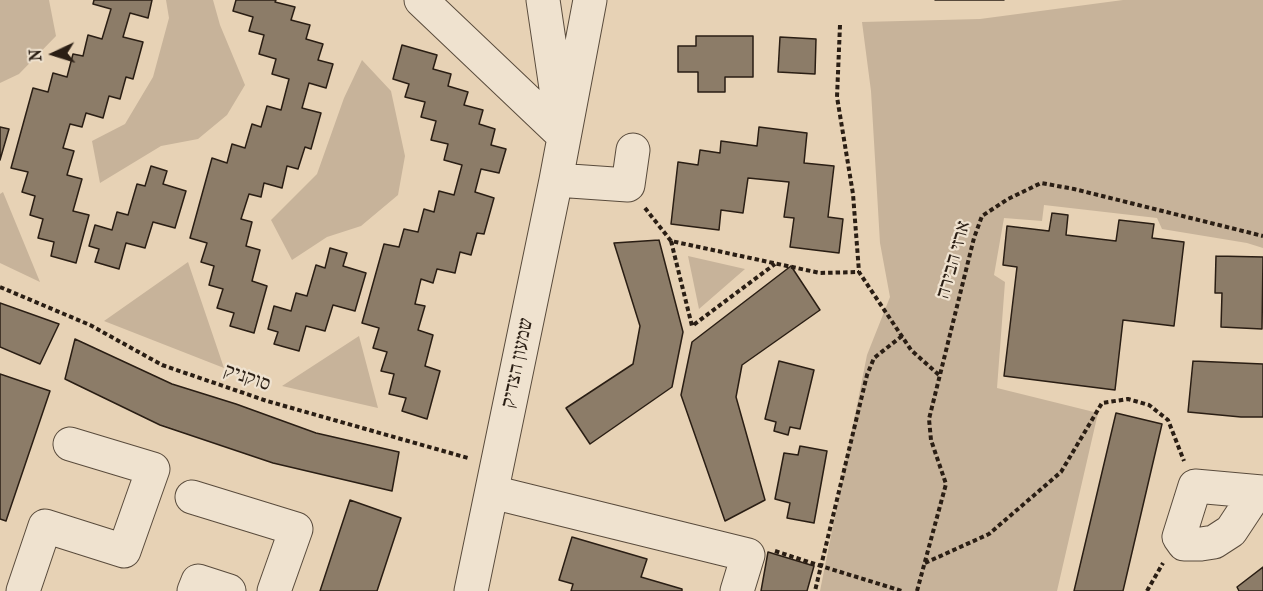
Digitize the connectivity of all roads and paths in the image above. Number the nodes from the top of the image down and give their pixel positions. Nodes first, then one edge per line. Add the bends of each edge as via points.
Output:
1 (421, 0) edge
2 (543, 0) edge
3 (590, 0) edge
4 (840, 25) dead end
5 (550, 52) junction
6 (504, 78) junction
7 (563, 135) junction
8 (633, 150) dead end
9 (556, 180) junction
10 (628, 185) junction
11 (1263, 236) edge
12 (670, 242) junction
13 (775, 264) junction
14 (859, 272) junction
15 (0, 287) edge
16 (902, 336) junction
17 (940, 375) junction
18 (70, 444) dead end
19 (495, 479) junction
20 (1195, 486) junction
21 (1260, 492) edge
22 (192, 497) dead end
23 (748, 555) junction
24 (924, 563) junction
25 (820, 565) junction
26 (0, 583) edge
27 (23, 591) edge
28 (194, 591) edge
29 (229, 591) edge
30 (274, 591) edge
31 (471, 591) edge
32 (737, 591) edge
33 (814, 591) edge
34 (902, 591) edge
35 (917, 591) edge

1 - 6 street
2 - 5 street, שמעון הצדיק
3 - 7 street, שמעון הצדיק
4 - 14 path via 837,97 853,194
5 - 6 street via 525,72
5 - 7 street, שמעון הצדיק
6 - 7 street
7 - 9 street, שמעון הצדיק
8 - 10 street
9 - 10 street
9 - 19 street, שמעון הצדיק
10 - 12 path
11 - 17 path, ארזי הבירה via 1041,183 982,216
12 - 13 path
12 - 13 path via 692,326
13 - 14 path via 820,273
14 - 16 path
15 - 19 path, סוקניק via 90,325 162,365
16 - 17 path via 911,350
16 - 25 path via 874,358 867,375
17 - 24 path, ארזי הבירה via 929,419 931,440 946,484
18 - 27 street via 153,469 124,551 45,526
19 - 23 street
19 - 31 street, שמעון הצדיק
20 - 21 street
20 - 21 street via 1179,537 1184,544 1214,542 1231,531
20 - 24 path via 1167,420 1149,405 1128,399 1102,404 1061,472 989,534
22 - 30 street via 296,529
23 - 25 path via 759,545
23 - 32 street
24 - 35 path, ארזי הבירה
25 - 33 path
25 - 34 path
26 - 27 street
28 - 29 street via 198,581

